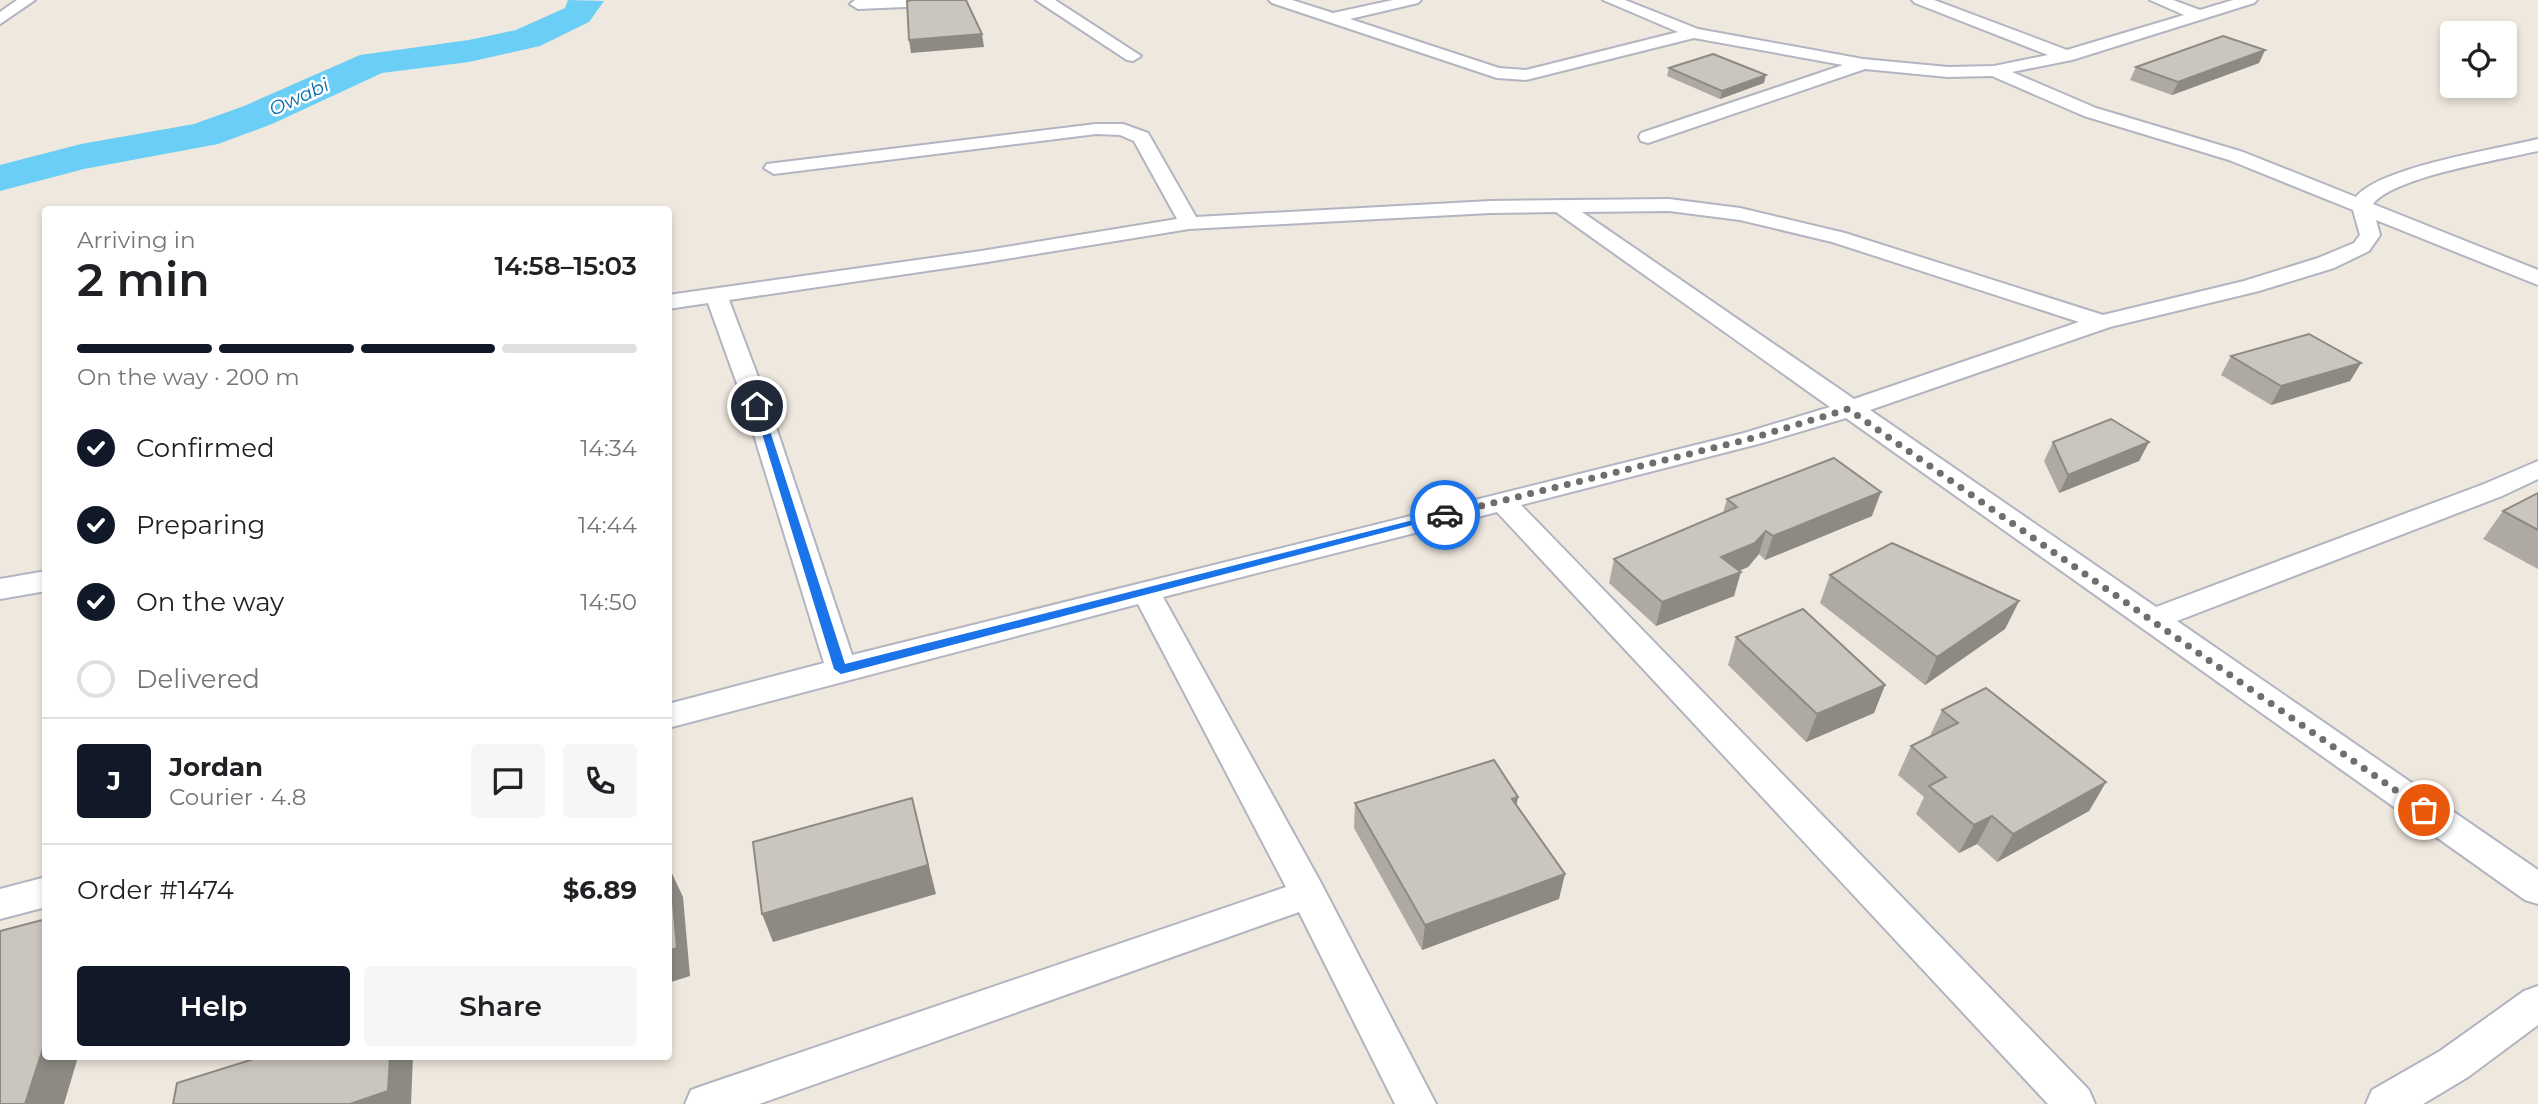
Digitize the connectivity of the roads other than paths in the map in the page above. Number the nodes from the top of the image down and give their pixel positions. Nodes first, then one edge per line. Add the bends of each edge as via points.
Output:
1 (27, 0) edge
2 (953, 0) edge
3 (1044, 0) edge
4 (1277, 0) edge
5 (1413, 0) edge
6 (1611, 0) edge
7 (1920, 0) edge
8 (2158, 0) edge
9 (2249, 0) edge
10 (858, 4) dead end
11 (2197, 14) junction
12 (1334, 18) junction
13 (0, 19) edge
14 (1694, 33) junction
15 (2066, 55) junction
16 (1133, 57) dead end
17 (1863, 64) junction
18 (1994, 71) junction
19 (1647, 137) dead end
20 (2538, 145) edge
21 (774, 168) dead end
22 (1559, 205) junction
23 (2362, 206) junction
24 (1189, 223) junction
25 (2538, 278) edge
26 (716, 294) junction
27 (672, 301) edge
28 (2102, 322) junction
29 (1848, 409) junction
30 (2538, 469) edge
31 (1502, 501) junction
32 (42, 582) edge
33 (0, 589) edge
34 (1146, 592) junction
35 (2152, 620) junction
36 (841, 669) junction
37 (672, 715) edge
38 (2538, 889) edge
39 (42, 893) edge
40 (1308, 894) junction
41 (0, 904) edge
42 (2538, 1003) edge
43 (705, 1104) edge
44 (1416, 1104) edge
45 (2075, 1104) edge
46 (2386, 1104) edge

1 - 13 street
2 - 10 street
3 - 16 street
4 - 12 street
5 - 12 street
6 - 14 street
7 - 15 street
8 - 11 street
9 - 11 street
11 - 15 street
12 - 14 street via 1512,75
14 - 17 street
15 - 18 street
17 - 18 street
17 - 19 street
18 - 23 street via 2090,112 2236,156
20 - 23 street via 2417,174 2367,196
21 - 24 street via 1096,129 1123,130 1141,137
22 - 24 street
22 - 28 street via 1669,205 1776,221
22 - 29 street
23 - 25 street
23 - 28 street via 2370,235 2362,247 2350,253 2251,286
24 - 26 street
26 - 27 street
26 - 36 street
28 - 29 street
29 - 31 street via 1753,438
29 - 35 street
30 - 35 street
31 - 34 street
31 - 45 street
32 - 33 street
34 - 36 street
34 - 40 street
35 - 38 street
36 - 37 street
39 - 41 street
40 - 43 street
40 - 44 street
42 - 46 street

